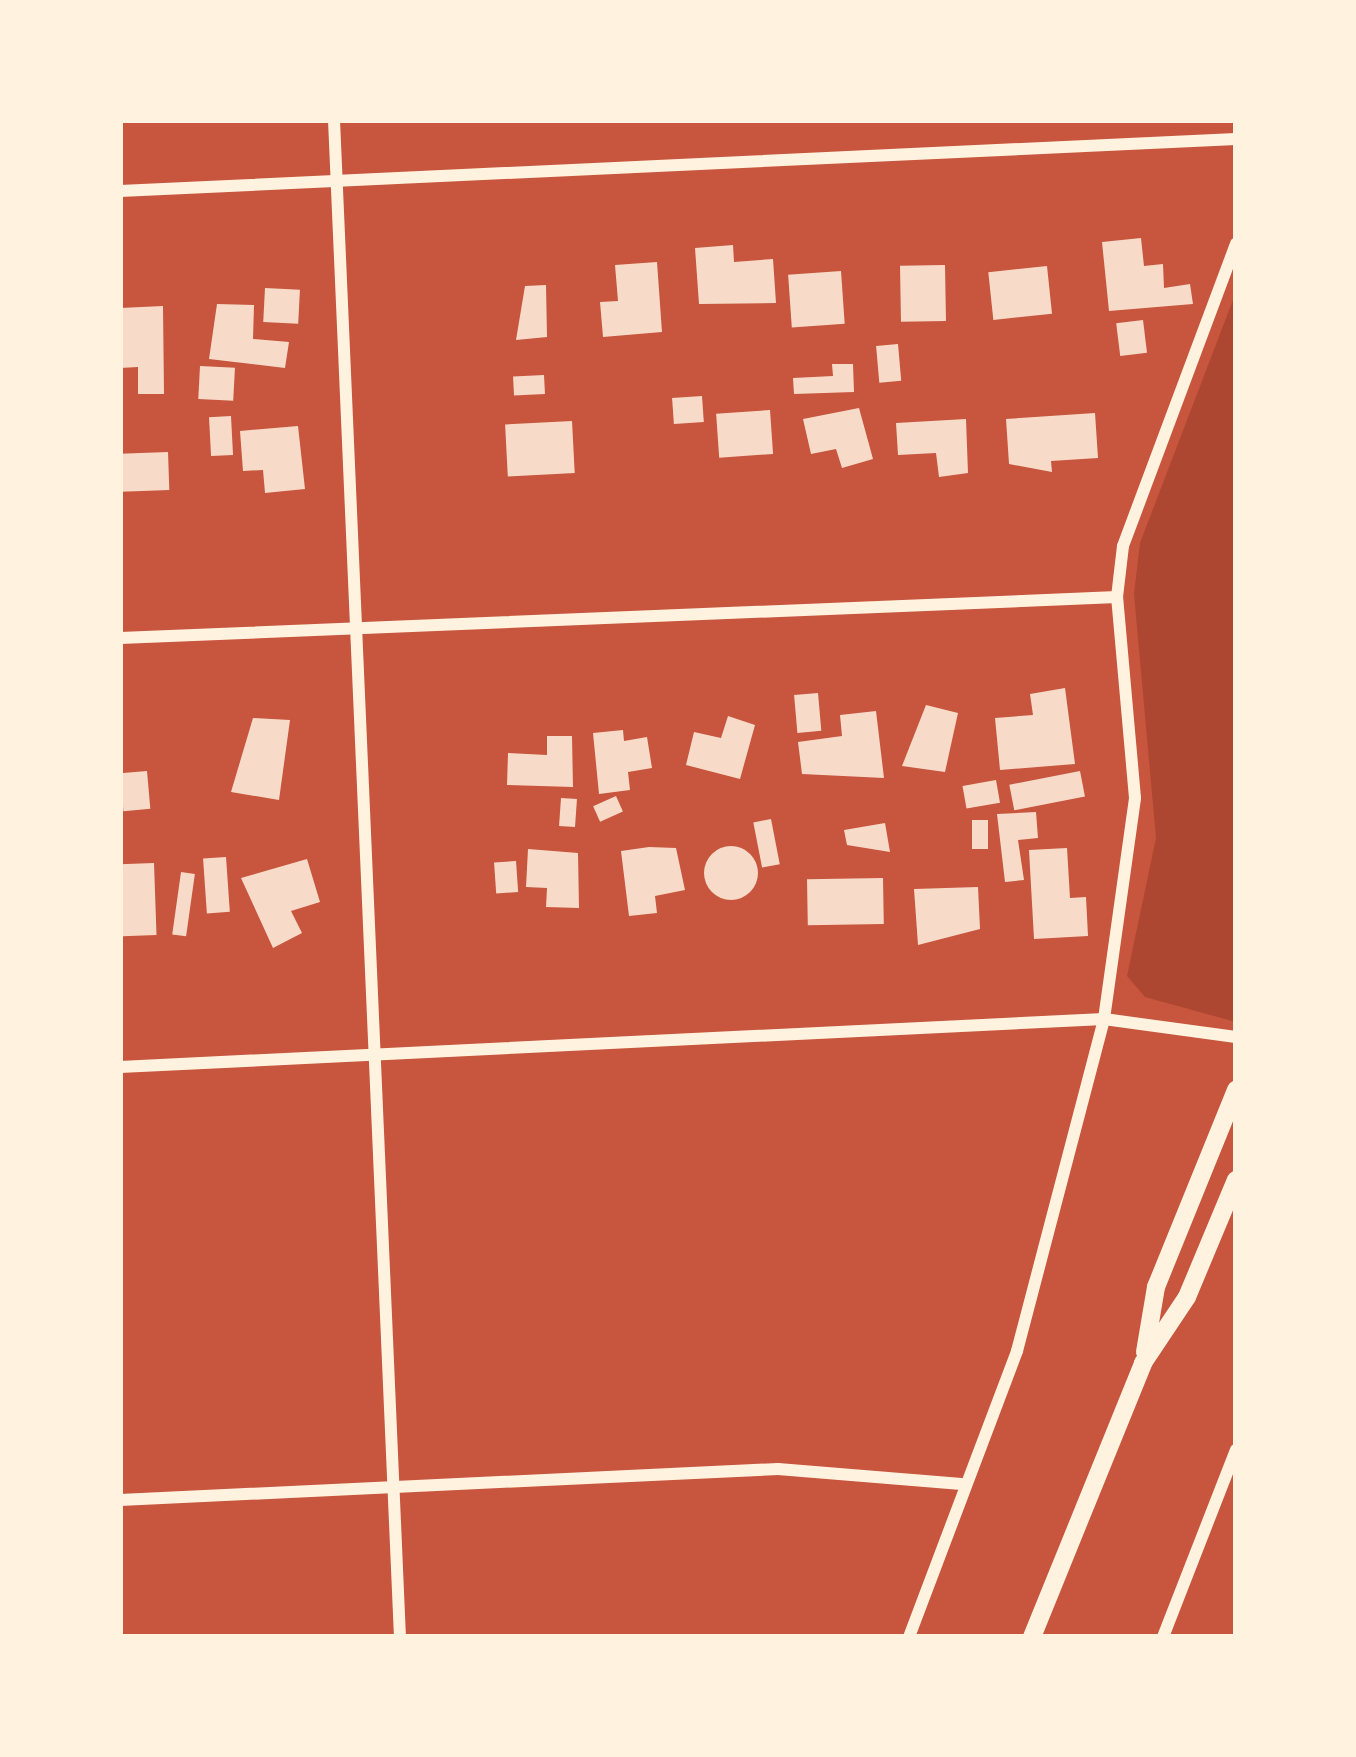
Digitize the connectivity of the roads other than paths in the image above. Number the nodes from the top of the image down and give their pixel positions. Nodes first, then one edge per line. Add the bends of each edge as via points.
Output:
1 (334, 120) edge
2 (1236, 139) edge
3 (338, 181) junction
4 (120, 191) edge
5 (1236, 243) edge
6 (1117, 597) junction
7 (358, 627) junction
8 (120, 638) edge
9 (1104, 1019) junction
10 (1236, 1037) edge
11 (370, 1060) junction
12 (120, 1066) edge
13 (1236, 1090) edge
14 (1236, 1180) edge
15 (1143, 1363) junction
16 (1236, 1450) edge
17 (961, 1484) junction
18 (394, 1489) junction
19 (120, 1500) edge
20 (400, 1637) edge
21 (909, 1637) edge
22 (1032, 1637) edge
23 (1163, 1637) edge

1 - 3 street
2 - 3 street
3 - 4 street
3 - 7 street
5 - 6 street via 1139,491
6 - 7 street
6 - 9 street via 1136,798
7 - 8 street
7 - 11 street
9 - 10 street
9 - 11 street
9 - 17 street via 1042,1271
11 - 12 street
11 - 18 street
13 - 15 main road via 1156,1287
14 - 15 main road via 1187,1297
15 - 22 main road
16 - 23 street
17 - 18 street via 778,1469
17 - 21 street
18 - 19 street
18 - 20 street

